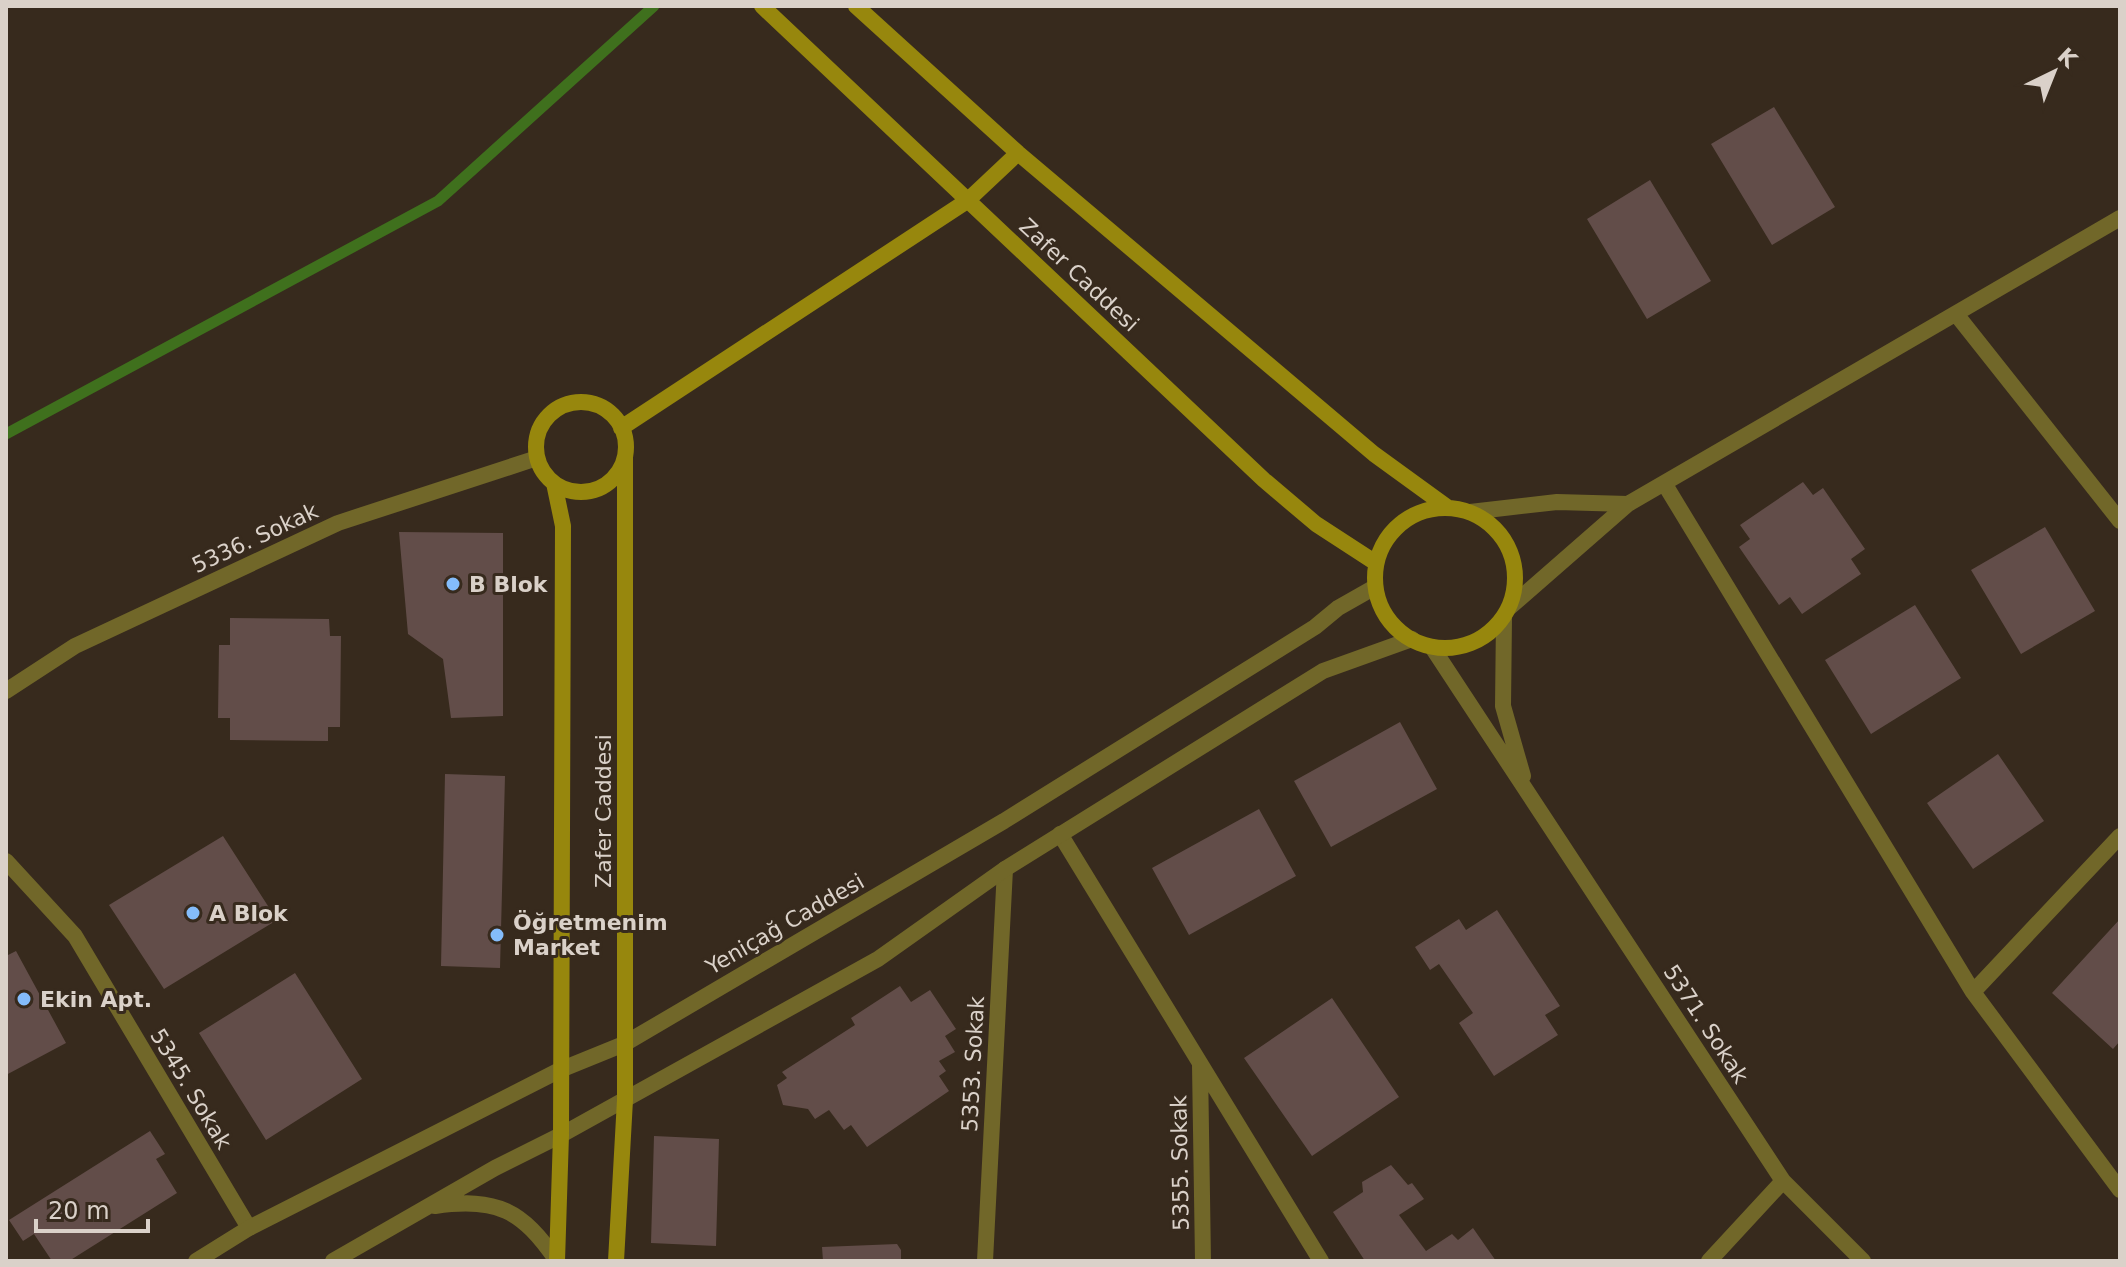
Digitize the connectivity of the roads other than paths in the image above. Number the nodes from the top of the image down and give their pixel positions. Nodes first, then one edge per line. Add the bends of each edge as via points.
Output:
1 (762, 6) edge
2 (856, 6) edge
3 (1018, 153) junction
4 (967, 201) junction
5 (2120, 218) edge
6 (1956, 314) junction
7 (621, 428) junction
8 (625, 457) junction
9 (537, 458) junction
10 (554, 483) junction
11 (1664, 483) junction
12 (1628, 504) junction
13 (1447, 507) junction
14 (1470, 512) junction
15 (2120, 521) edge
16 (1376, 563) junction
17 (1375, 587) junction
18 (1507, 613) junction
19 (1412, 639) junction
20 (1432, 647) junction
21 (6, 691) edge
22 (1529, 797) junction
23 (1060, 834) junction
24 (2120, 836) edge
25 (6, 861) edge
26 (1005, 869) junction
27 (1973, 992) junction
28 (624, 1044) junction
29 (1200, 1064) junction
30 (560, 1070) junction
31 (625, 1100) junction
32 (561, 1135) junction
33 (1783, 1181) junction
34 (2120, 1190) edge
35 (426, 1208) junction
36 (249, 1228) junction
37 (196, 1261) edge
38 (333, 1261) edge
39 (557, 1261) edge
40 (616, 1261) edge
41 (985, 1261) edge
42 (1203, 1261) edge
43 (1321, 1261) edge
44 (1709, 1261) edge
45 (1863, 1261) edge

1 - 4 main road, Zafer Caddesi
2 - 3 main road
3 - 4 main road
3 - 13 main road via 1374,454
4 - 7 main road
4 - 16 main road, Zafer Caddesi via 1264,480 1316,524
5 - 6 street
6 - 11 street
6 - 15 street
7 - 8 main road
7 - 9 main road via 613,416 587,402 559,407 539,429
8 - 10 main road via 619,471 596,489 566,490
8 - 28 main road, Zafer Caddesi
9 - 10 main road
9 - 21 street, 5336. Sokak via 338,523 75,646
10 - 30 main road, Zafer Caddesi via 563,526
11 - 12 street
11 - 27 street
12 - 14 street via 1557,502
12 - 18 street
13 - 14 main road
13 - 16 main road via 1401,522
14 - 18 main road via 1506,540 1516,585
16 - 17 main road
17 - 19 main road via 1394,626
17 - 28 street, Yeniçağ Caddesi via 1004,821
18 - 20 main road via 1490,633 1472,643
18 - 22 street via 1503,706
19 - 20 main road
19 - 23 street via 1323,671
20 - 22 street, 5371. Sokak
22 - 33 street, 5371. Sokak
23 - 26 street
23 - 29 street
24 - 27 street
25 - 36 street, 5345. Sokak via 75,936
26 - 31 street via 878,959
26 - 41 street, 5353. Sokak
27 - 34 street
28 - 30 street, Yeniçağ Caddesi
28 - 31 main road, Zafer Caddesi
29 - 42 street, 5355. Sokak
29 - 43 street
30 - 32 main road, Zafer Caddesi
30 - 36 street, Yeniçağ Caddesi
31 - 32 street
31 - 40 main road, Zafer Caddesi
32 - 35 street
32 - 39 main road, Zafer Caddesi
33 - 44 street
33 - 45 street, 5371. Sokak
35 - 38 street
35 - 39 street via 469,1201 496,1207 539,1235
36 - 37 street, Yeniçağ Caddesi

